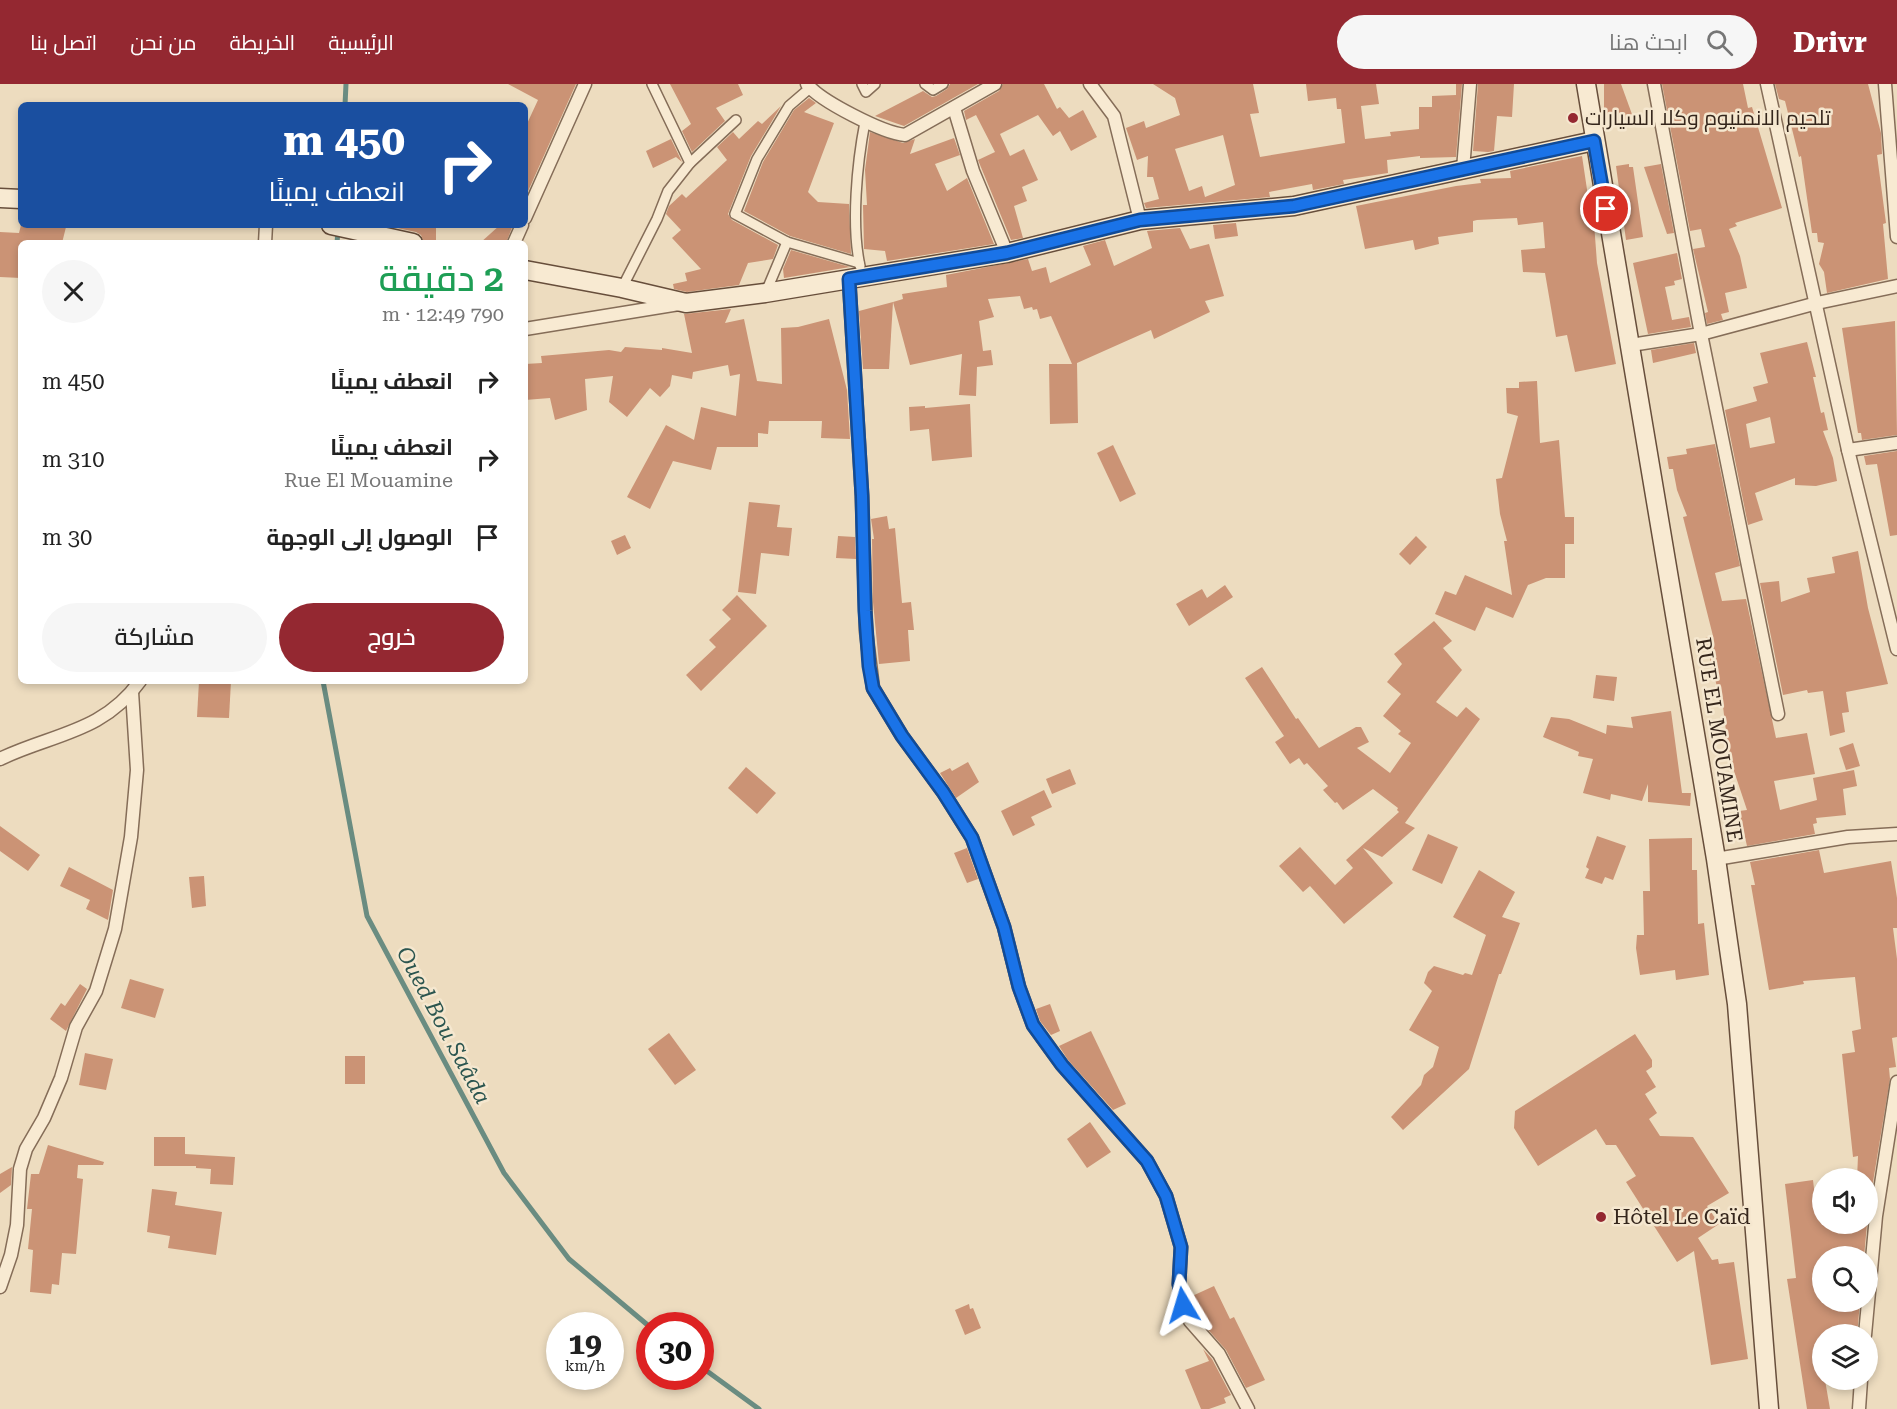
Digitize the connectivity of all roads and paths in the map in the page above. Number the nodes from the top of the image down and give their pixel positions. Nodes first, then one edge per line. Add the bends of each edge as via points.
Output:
1 (585, 84) edge
2 (652, 84) edge
3 (861, 84) edge
4 (875, 84) edge
5 (924, 84) edge
6 (943, 84) edge
7 (995, 84) edge
8 (1089, 84) edge
9 (1470, 84) edge
10 (1586, 84) edge
11 (1654, 84) edge
12 (1767, 84) edge
13 (1885, 84) edge
14 (808, 86) edge
15 (954, 108) junction
16 (736, 120) dead end
17 (865, 122) junction
18 (1594, 141) junction
19 (690, 163) junction
20 (1463, 170) junction
21 (0, 198) edge
22 (18, 199) edge
23 (528, 211) edge
24 (1140, 220) junction
25 (346, 228) edge
26 (1897, 237) edge
27 (401, 240) edge
28 (787, 242) junction
29 (1007, 253) junction
30 (528, 271) edge
31 (857, 273) junction
32 (1897, 286) edge
33 (622, 288) junction
34 (765, 293) junction
35 (686, 303) junction
36 (1817, 303) junction
37 (528, 329) edge
38 (1701, 334) junction
39 (1631, 345) junction
40 (1897, 443) edge
41 (1848, 450) junction
42 (1897, 649) edge
43 (138, 684) edge
44 (132, 692) junction
45 (1778, 714) dead end
46 (0, 759) edge
47 (1897, 834) edge
48 (1716, 859) junction
49 (1897, 1082) edge
50 (0, 1287) edge
51 (1866, 1324) edge
52 (1860, 1390) edge
53 (1248, 1409) edge
54 (1769, 1409) edge
55 (1859, 1409) edge

1 - 23 street
2 - 19 street
3 - 4 street via 866,92
5 - 6 street via 933,90
7 - 15 street
8 - 24 street via 1114,116
9 - 20 street
10 - 18 main road, RUE EL MOUAMINE
11 - 38 street
12 - 36 street
13 - 26 street
14 - 17 street
14 - 28 street via 789,106 763,150 735,214
15 - 17 street via 904,135
15 - 29 street
16 - 19 street
17 - 31 street via 860,151
18 - 20 main road
18 - 39 main road, RUE EL MOUAMINE
19 - 33 street via 668,191
20 - 24 main road via 1294,206
21 - 22 main road
24 - 29 main road
25 - 27 main road
28 - 31 street
28 - 34 street
29 - 31 main road
30 - 33 main road
31 - 34 main road
31 - 53 street via 865,611 873,688 972,838 1033,1025 1062,1065 1147,1161 1161,1187 1181,1247 1179,1284 1183,1305 1190,1321 1219,1354
32 - 36 street
33 - 35 main road
34 - 35 main road
35 - 37 street
36 - 38 street
36 - 41 street
38 - 39 street
38 - 45 street
39 - 48 main road, RUE EL MOUAMINE
40 - 41 street
41 - 42 street
43 - 44 street
44 - 46 street via 111,711 72,734
44 - 50 street via 138,770 115,929 96,991 76,1028 61,1078 26,1149 20,1168 17,1225
47 - 48 street via 1848,837
48 - 54 main road, RUE EL MOUAMINE via 1737,1004
49 - 51 street via 1876,1216
52 - 55 street

